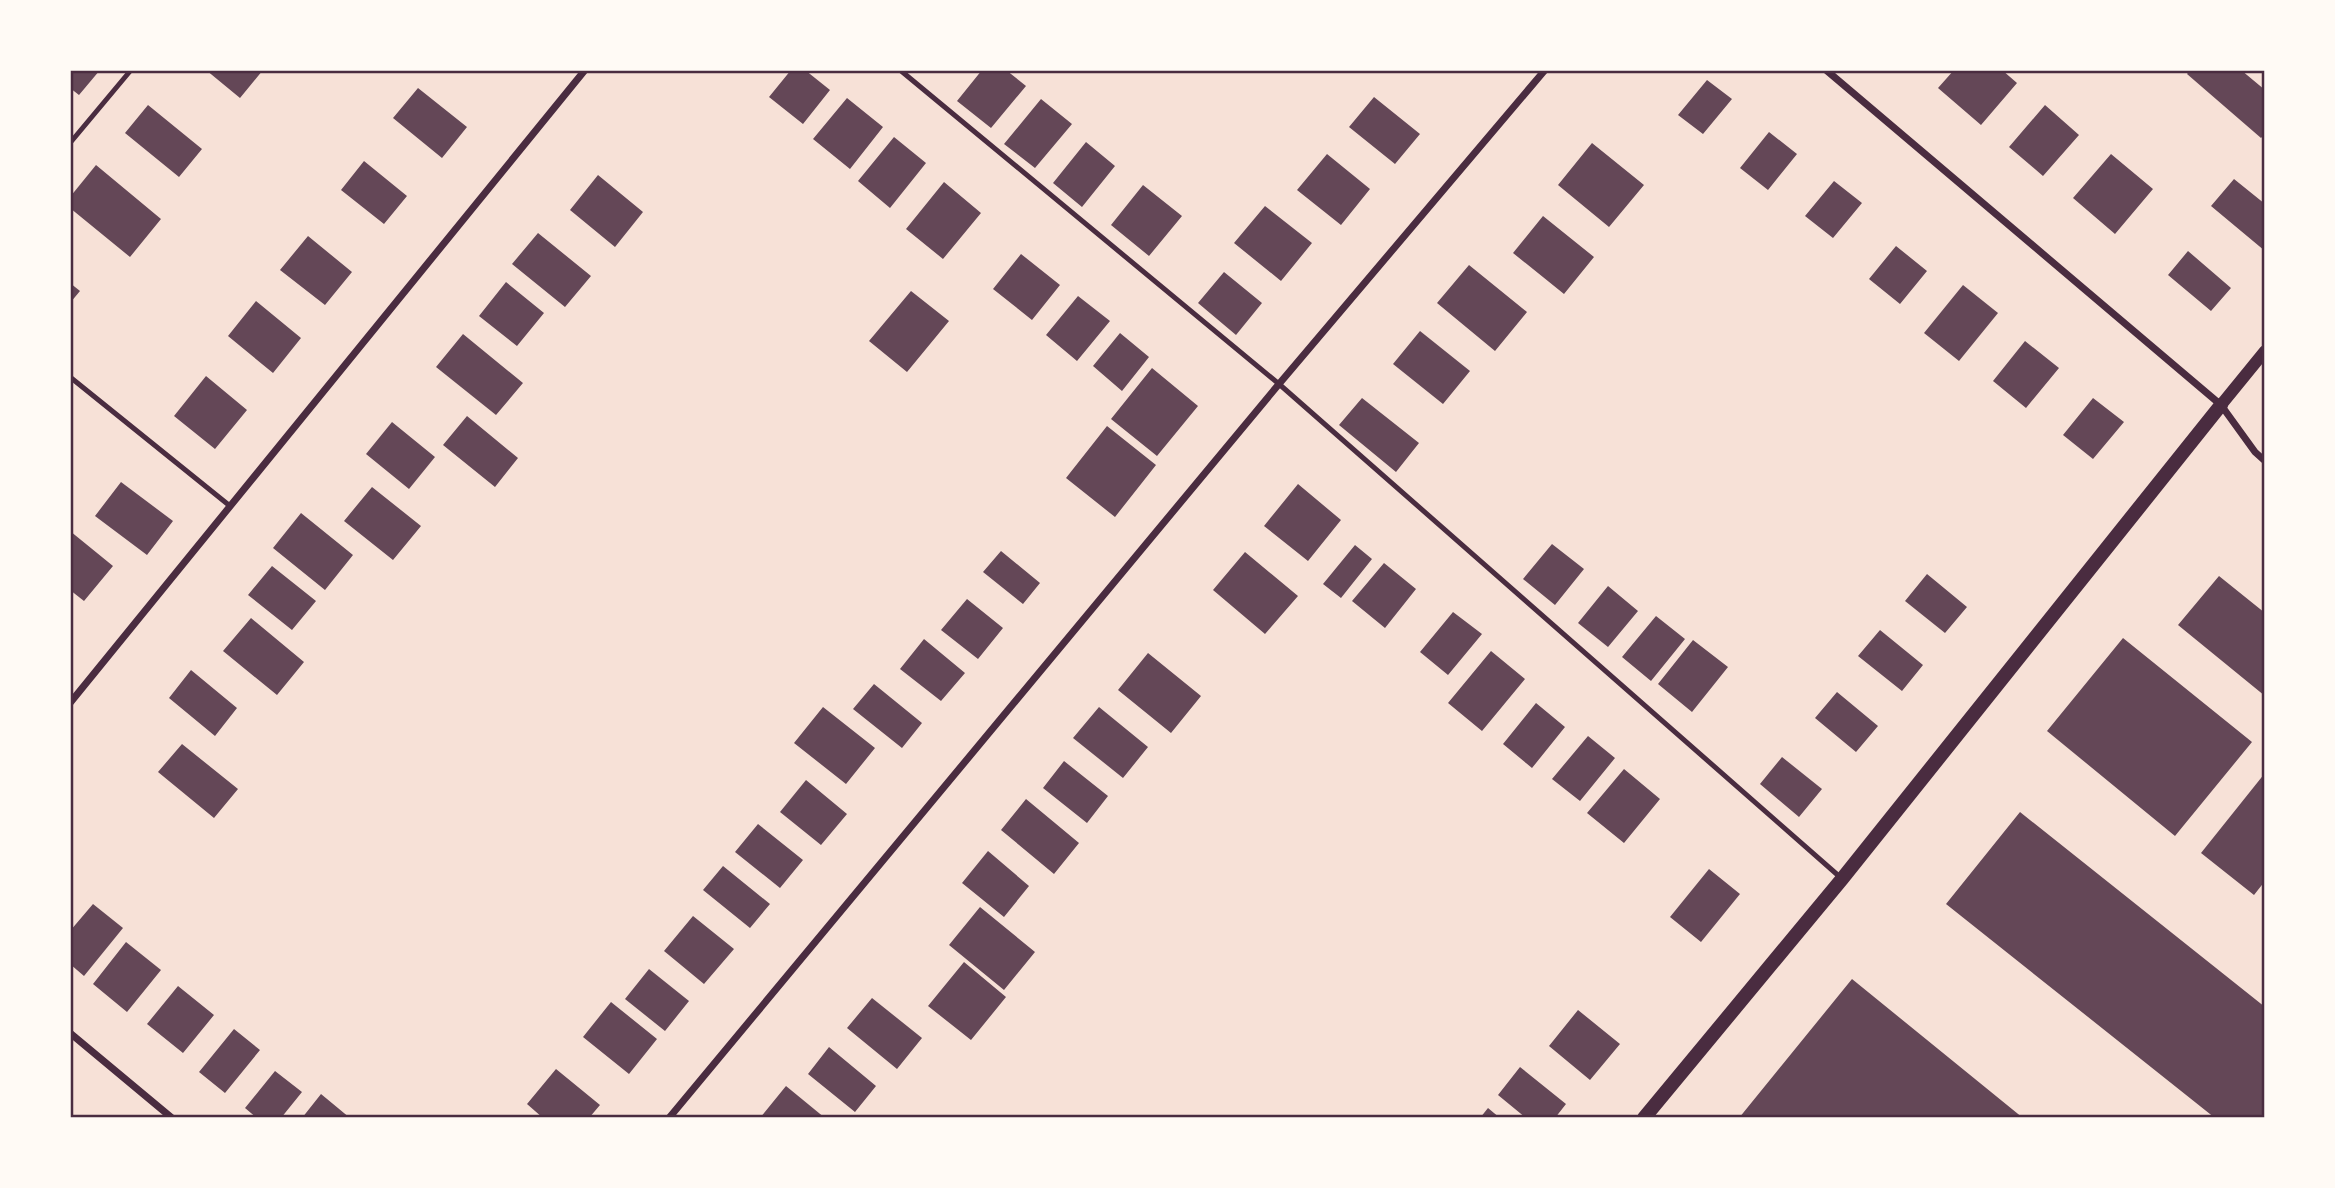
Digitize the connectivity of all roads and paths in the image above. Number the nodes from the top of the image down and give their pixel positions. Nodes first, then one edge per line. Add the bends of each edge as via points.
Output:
1 (131, 70) edge
2 (585, 70) edge
3 (900, 70) edge
4 (1545, 70) edge
5 (1826, 70) edge
6 (70, 143) edge
7 (2265, 351) edge
8 (70, 377) edge
9 (1279, 384) junction
10 (2221, 405) junction
11 (2265, 461) edge
12 (230, 506) junction
13 (70, 703) edge
14 (1842, 879) junction
15 (70, 1033) edge
16 (172, 1118) edge
17 (669, 1118) edge
18 (1644, 1118) edge

1 - 6 lane
2 - 12 street
3 - 9 lane
4 - 9 street
5 - 10 street
7 - 10 street
8 - 12 lane
9 - 14 lane
9 - 17 street
10 - 11 street
10 - 14 main road
12 - 13 street
14 - 18 main road
15 - 16 street

